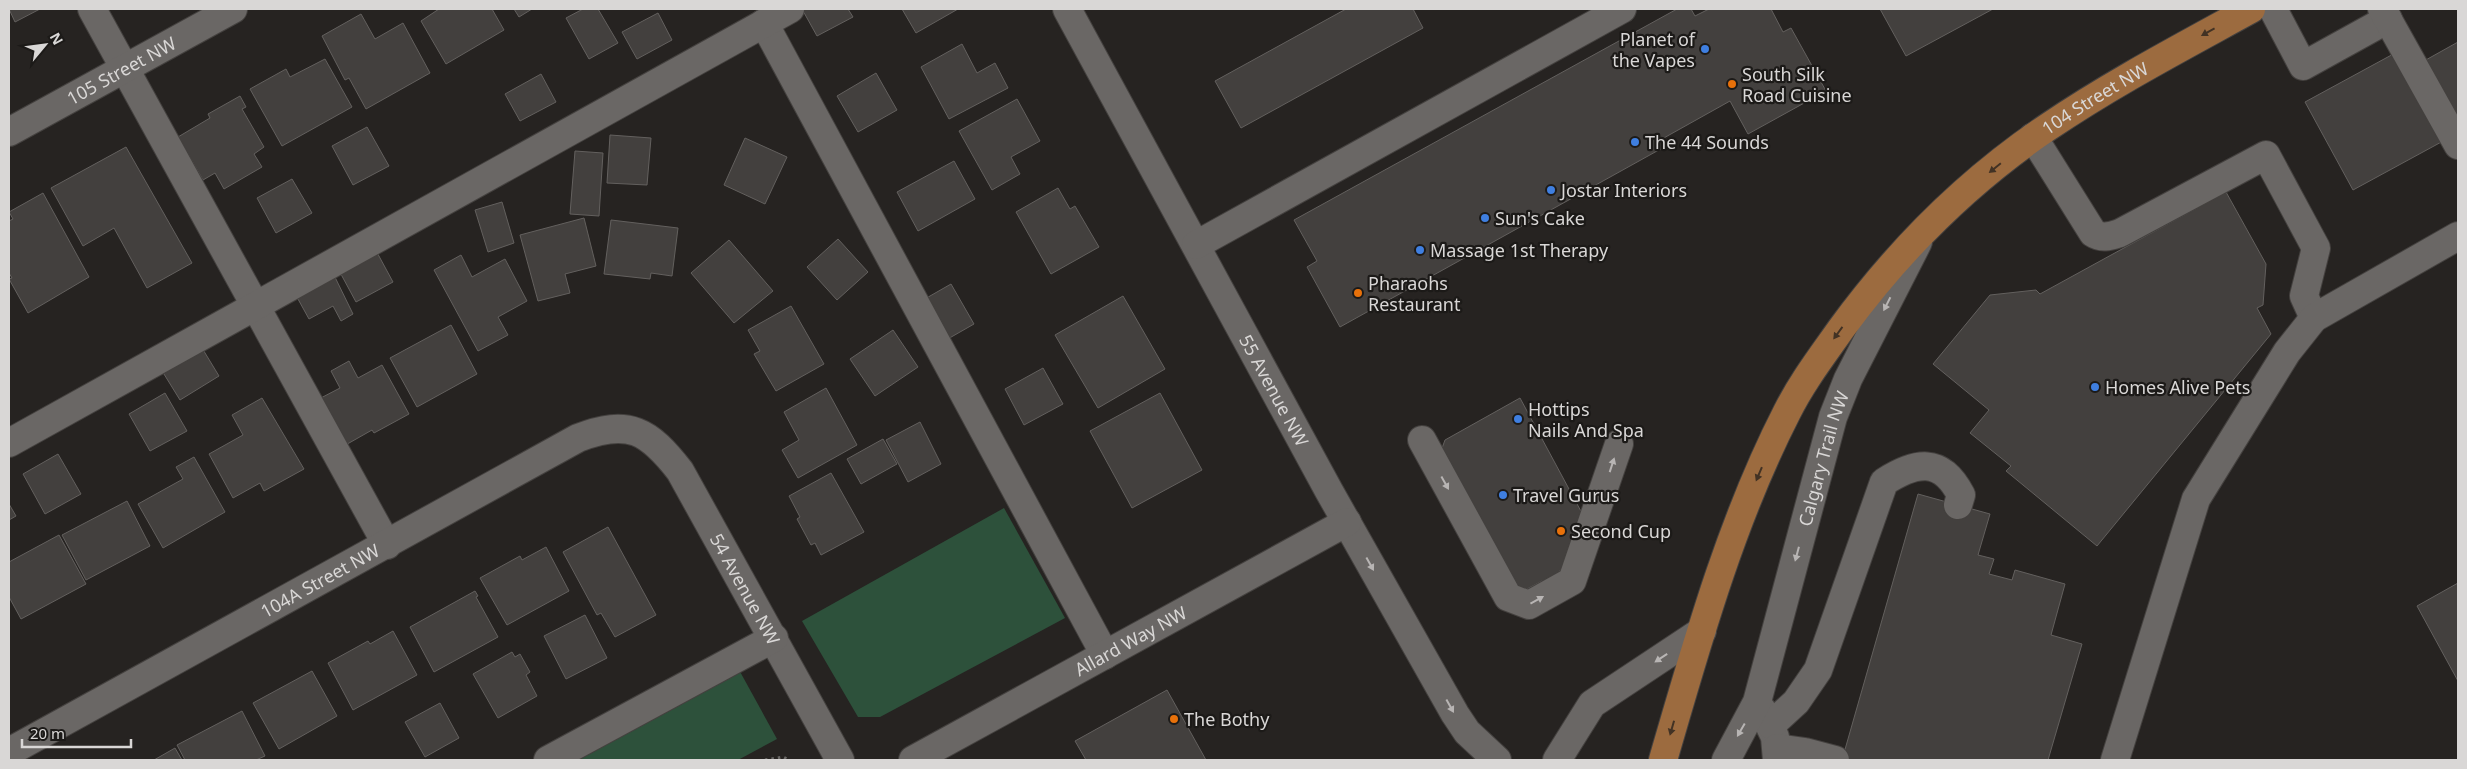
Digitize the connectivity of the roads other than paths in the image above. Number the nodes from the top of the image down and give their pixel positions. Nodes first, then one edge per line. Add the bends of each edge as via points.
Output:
1 (92, 9) edge
2 (234, 9) edge
3 (790, 9) edge
4 (1067, 9) edge
5 (1622, 9) edge
6 (2251, 9) edge
7 (2273, 9) edge
8 (2385, 14) edge
9 (764, 23) junction
10 (125, 68) junction
11 (9, 132) edge
12 (2034, 137) junction
13 (2458, 145) edge
14 (1951, 205) joint
15 (1925, 229) junction
16 (2457, 241) edge
17 (1196, 245) junction
18 (256, 306) junction
19 (2314, 318) junction
20 (636, 431) joint
21 (1422, 440) dead end
22 (9, 443) edge
23 (1618, 444) dead end
24 (1958, 505) dead end
25 (1347, 522) junction
26 (387, 545) junction
27 (1702, 631) junction
28 (774, 638) junction
29 (1105, 655) junction
30 (1757, 702) junction
31 (1775, 744) edge
32 (9, 752) edge
33 (548, 760) edge
34 (840, 760) edge
35 (913, 760) edge
36 (1497, 760) edge
37 (1557, 760) edge
38 (1663, 760) edge
39 (1726, 760) edge
40 (1835, 760) edge
41 (2116, 760) edge

1 - 10 street
2 - 10 street, 105 Street NW
3 - 9 street
4 - 17 street, 55 Avenue NW
5 - 17 street
6 -> 12 main road, 104 Street NW via 2118,83
7 - 8 street via 2304,66
8 - 13 street
9 - 18 street
9 - 29 street
10 - 11 street, 105 Street NW
10 - 18 street
12 -> 14 main road, 104 Street NW
12 - 19 street via 2093,233 2099,236 2120,233 2266,155 2316,248 2304,296
14 - 15 main road, Calgary Trail NW
15 -> 27 main road, Calgary Trail NW via 1869,291 1794,398 1746,503
15 -> 30 street, Calgary Trail NW via 1848,379 1833,417
16 - 19 street
17 - 25 street, 55 Avenue NW
18 - 22 street
18 - 26 street
19 - 41 street via 2286,352 2196,499
20 - 26 street, 104A Street NW via 617,428 597,430 578,438
20 - 28 street, 54 Avenue NW via 652,438 680,471
21 -> 23 street via 1508,597 1529,605 1572,581
24 - 31 street via 1961,495 1953,479 1933,467 1910,467 1884,482 1818,670 1796,702
25 - 29 street, Allard Way NW
25 -> 36 street, 55 Avenue NW via 1466,732
26 - 32 street, 104A Street NW
27 -> 37 street via 1592,704
27 -> 38 main road, Calgary Trail NW
28 - 33 street
28 - 34 street, 54 Avenue NW
29 - 35 street, Allard Way NW
30 - 31 street
30 -> 39 street, Calgary Trail NW
31 - 40 street

